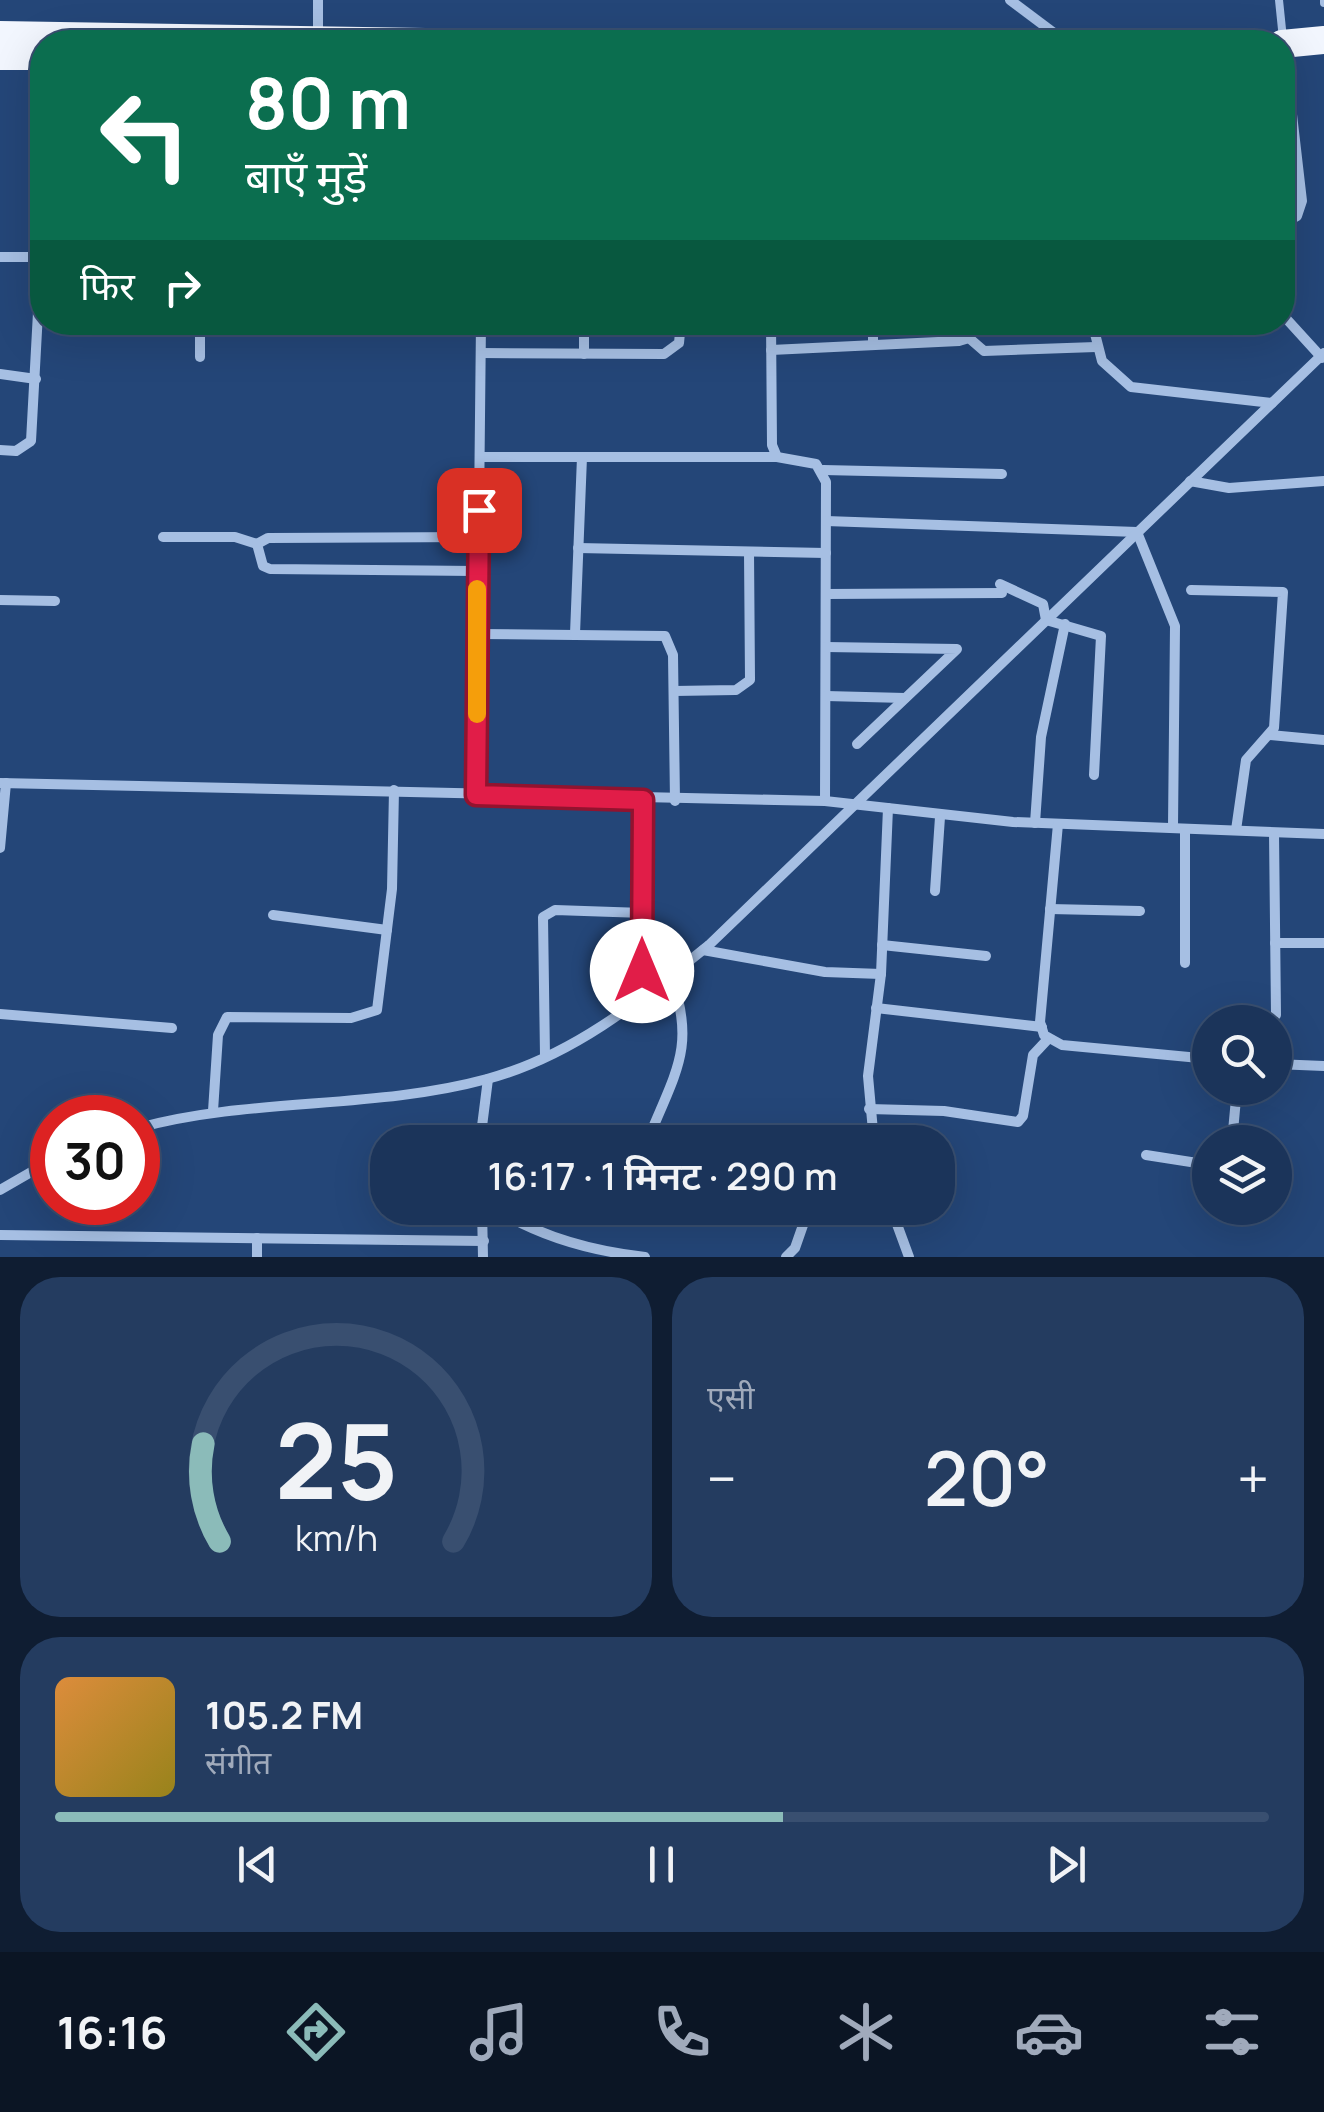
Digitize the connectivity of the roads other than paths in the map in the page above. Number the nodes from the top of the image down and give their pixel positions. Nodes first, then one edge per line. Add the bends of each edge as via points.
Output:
1 (318, 0) edge
2 (1010, 0) edge
3 (1279, 0) edge
4 (318, 30) edge
5 (1050, 30) edge
6 (1281, 30) edge
7 (0, 35) edge
8 (30, 35) edge
9 (1324, 40) edge
10 (1295, 48) edge
11 (1295, 54) edge
12 (0, 56) edge
13 (30, 56) edge
14 (1324, 60) edge
15 (1295, 146) edge
16 (1295, 217) edge
17 (0, 257) edge
18 (30, 258) edge
19 (1295, 328) edge
20 (38, 335) edge
21 (200, 335) edge
22 (481, 335) edge
23 (584, 335) edge
24 (680, 335) edge
25 (771, 335) edge
26 (873, 335) edge
27 (970, 335) edge
28 (1094, 335) edge
29 (969, 338) junction
30 (873, 345) junction
31 (1096, 347) junction
32 (770, 350) junction
33 (481, 353) junction
34 (584, 354) junction
35 (200, 357) dead end
36 (1323, 357) edge
37 (0, 374) edge
38 (36, 378) junction
39 (1272, 403) junction
40 (0, 450) edge
41 (480, 457) junction
42 (777, 457) junction
43 (582, 458) junction
44 (823, 470) junction
45 (1002, 474) dead end
46 (1324, 480) edge
47 (1190, 482) junction
48 (826, 521) junction
49 (1138, 532) junction
50 (163, 536) dead end
51 (478, 537) junction
52 (257, 544) junction
53 (578, 548) junction
54 (749, 552) junction
55 (826, 554) junction
56 (476, 571) junction
57 (1192, 590) dead end
58 (826, 594) junction
59 (0, 600) edge
60 (56, 601) dead end
61 (1046, 620) junction
62 (1065, 624) junction
63 (479, 634) junction
64 (575, 634) junction
65 (826, 647) junction
66 (674, 691) junction
67 (826, 696) junction
68 (904, 698) junction
69 (1270, 736) junction
70 (1324, 740) edge
71 (857, 744) dead end
72 (1094, 776) dead end
73 (3, 783) edge
74 (394, 790) junction
75 (476, 795) junction
76 (643, 800) junction
77 (674, 801) junction
78 (825, 801) junction
79 (856, 803) junction
80 (888, 808) junction
81 (940, 817) junction
82 (1035, 823) junction
83 (1058, 824) junction
84 (1179, 828) junction
85 (1236, 830) junction
86 (1274, 833) junction
87 (1324, 834) edge
88 (0, 848) edge
89 (936, 891) dead end
90 (1050, 909) junction
91 (1140, 912) dead end
92 (642, 913) junction
93 (273, 915) dead end
94 (387, 930) junction
95 (1276, 942) junction
96 (1324, 943) edge
97 (882, 945) junction
98 (703, 950) junction
99 (986, 956) dead end
100 (1185, 963) dead end
101 (880, 974) junction
102 (671, 976) junction
103 (642, 1000) junction
104 (1276, 1005) edge
105 (876, 1008) junction
106 (0, 1014) edge
107 (172, 1028) dead end
108 (1045, 1033) junction
109 (545, 1056) junction
110 (1192, 1057) edge
111 (1292, 1065) edge
112 (1324, 1066) edge
113 (488, 1079) junction
114 (869, 1109) junction
115 (213, 1112) junction
116 (160, 1123) edge
117 (482, 1125) edge
118 (654, 1125) edge
119 (871, 1125) edge
120 (1146, 1156) dead end
121 (1192, 1162) edge
122 (30, 1173) edge
123 (0, 1190) edge
124 (483, 1225) edge
125 (525, 1225) edge
126 (804, 1225) edge
127 (897, 1225) edge
128 (0, 1235) edge
129 (257, 1238) junction
130 (484, 1241) junction
131 (257, 1257) edge
132 (483, 1257) edge
133 (646, 1257) edge
134 (786, 1257) edge
135 (909, 1257) edge

1 - 4 street
2 - 5 street
3 - 6 lane
7 - 8 highway
9 - 10 highway
11 - 14 highway
12 - 13 highway
15 - 16 street via 1302,201
17 - 18 street
19 - 36 street
20 - 38 street
21 - 35 street
22 - 33 street
23 - 34 street
24 - 34 street via 672,352
25 - 32 street
26 - 30 street
27 - 29 street
28 - 31 street
29 - 30 street
29 - 31 street via 979,349 997,352
30 - 32 street
31 - 39 street via 1132,387
32 - 42 street via 769,434
33 - 34 street
33 - 41 street
36 - 39 street
37 - 38 street
38 - 40 street via 31,441
39 - 47 street
41 - 43 street
41 - 51 street
42 - 43 street
42 - 44 street
43 - 53 street
44 - 45 street
44 - 48 street
46 - 47 street via 1229,488
47 - 49 street
48 - 49 street
48 - 55 street
49 - 61 street
49 - 84 street via 1175,626
50 - 52 street via 235,537
51 - 52 street via 268,538
51 - 56 street
52 - 56 street via 258,561 270,568
53 - 54 street
53 - 64 street
54 - 55 street
54 - 66 street via 750,680 736,690
55 - 58 street
56 - 63 street
57 - 69 street via 1283,592
58 - 61 street via 1001,588 1043,604
58 - 65 street
59 - 60 street
61 - 62 street
61 - 79 street
62 - 72 street via 1093,631 1103,642
62 - 82 street via 1041,737
63 - 64 street
63 - 75 street
64 - 66 street via 665,636 674,655
65 - 67 street
65 - 68 street via 956,648
66 - 77 street
67 - 68 street
67 - 78 street
68 - 71 street
69 - 70 street
69 - 85 street via 1246,760
73 - 74 street
73 - 88 street
74 - 75 street
74 - 94 street
75 - 76 street
76 - 77 street
76 - 92 street
77 - 78 street
78 - 79 street
79 - 80 street
79 - 98 street
80 - 81 street
80 - 97 street
81 - 82 street
81 - 89 street
82 - 83 street
83 - 84 street
83 - 90 street
84 - 85 street
84 - 100 street
85 - 86 street
86 - 87 street
86 - 95 street
90 - 91 street
90 - 108 street
92 - 103 street
92 - 109 street via 555,910 543,917
93 - 94 street
94 - 115 street via 380,1001 370,1014 234,1015 220,1024
95 - 96 street
95 - 104 street
97 - 99 street
97 - 101 street
98 - 101 street via 825,972
98 - 102 street
101 - 105 street
102 - 103 street
102 - 118 street via 686,1035
103 - 109 street
105 - 108 street
105 - 114 street
106 - 107 street
108 - 110 street via 1062,1045
108 - 114 street via 1033,1055 1018,1122
109 - 113 street
111 - 112 street
113 - 115 street
113 - 117 street
114 - 119 street
115 - 116 street
120 - 121 street
122 - 123 street
124 - 130 street
125 - 133 street via 600,1252
126 - 134 street
127 - 135 street
128 - 129 street
129 - 130 street
129 - 131 street
130 - 132 street

